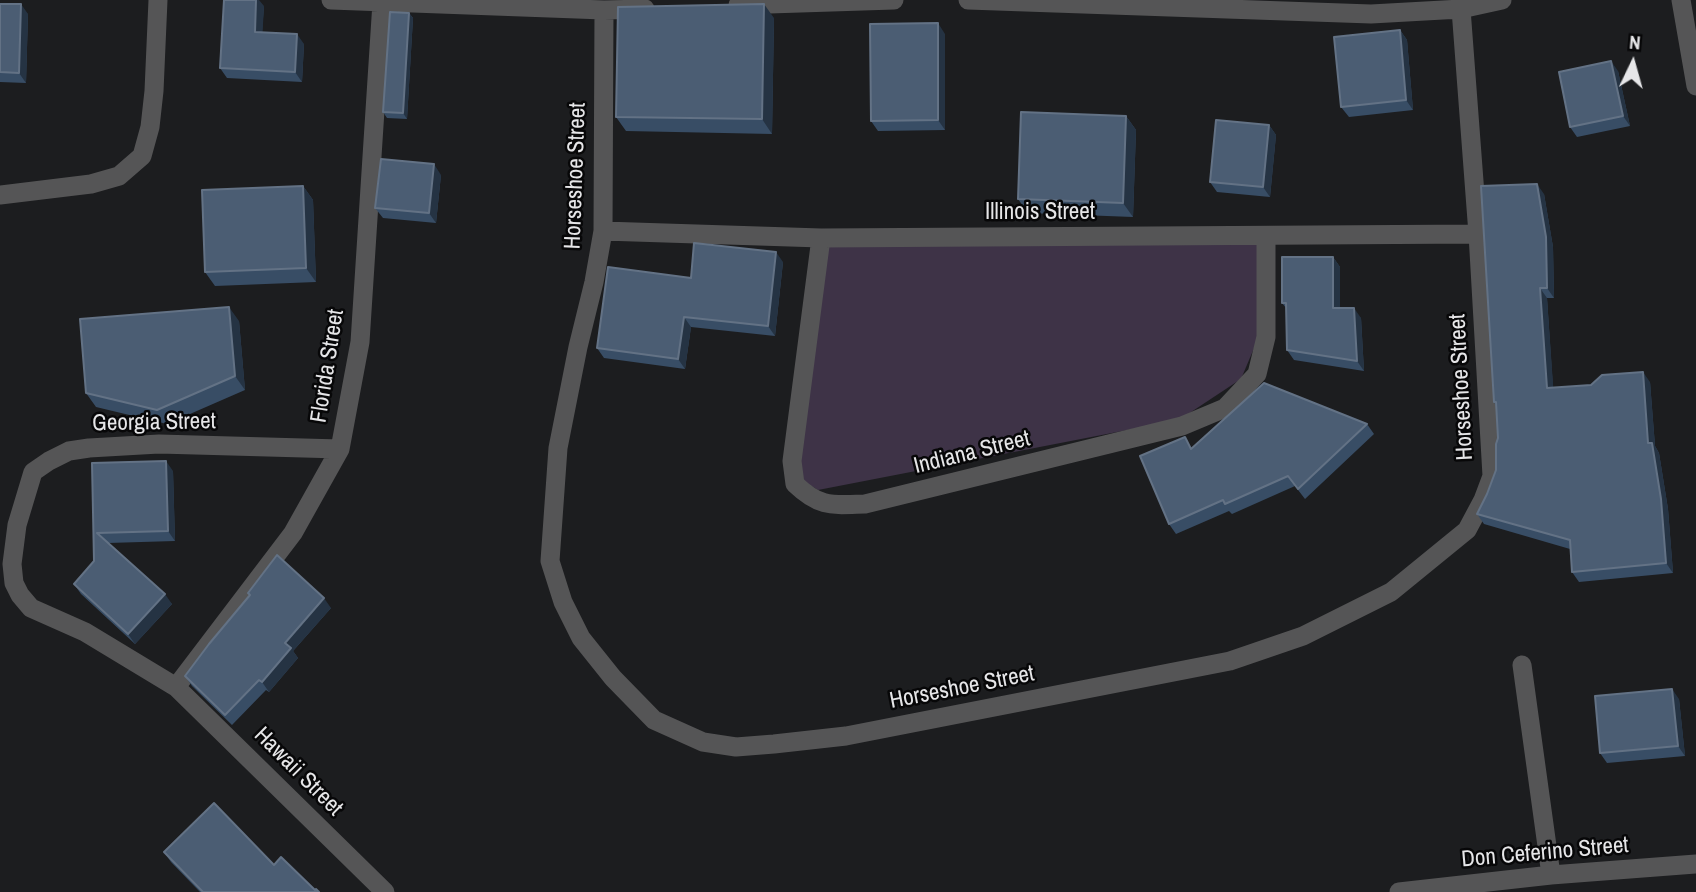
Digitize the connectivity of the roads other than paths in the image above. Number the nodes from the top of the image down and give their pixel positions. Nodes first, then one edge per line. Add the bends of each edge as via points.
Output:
1 (158, 0) edge
2 (331, 0) edge
3 (894, 0) edge
4 (968, 0) edge
5 (1502, 0) edge
6 (1681, 0) edge
7 (404, 1) edge
8 (382, 2) junction
9 (714, 6) edge
10 (659, 8) edge
11 (1461, 9) junction
12 (604, 10) junction
13 (1696, 86) edge
14 (0, 195) edge
15 (603, 231) junction
16 (1478, 234) junction
17 (1266, 236) junction
18 (821, 238) junction
19 (340, 449) junction
20 (1522, 665) dead end
21 (176, 687) junction
22 (1696, 864) edge
23 (1551, 875) junction
24 (385, 892) edge
25 (1399, 892) edge

1 - 14 street via 154,91 142,156 119,176 91,184
2 - 8 street
3 - 9 street
4 - 11 street via 1371,15
5 - 11 street
6 - 13 street
7 - 8 street
7 - 12 street
8 - 19 street, Florida Street via 360,342
10 - 12 street
11 - 16 street, Horseshoe Street
12 - 15 street, Horseshoe Street
15 - 16 street, Horseshoe Street via 558,448 550,561 562,602 581,638 613,678 654,719 704,742 736,747 846,736 1230,661 1303,636 1391,592 1467,530 1492,476
15 - 18 street, Illinois Street
16 - 17 street, Illinois Street
17 - 18 street, Illinois Street
17 - 18 street, Indiana Street via 1266,337 1257,374 1225,408 1182,426 865,504 832,505 810,498 795,484 792,461
19 - 21 street, Florida Street via 293,533
19 - 21 street, Georgia Street via 159,444 89,448 69,452 33,472 17,525 12,564 20,595 31,608 85,632
20 - 23 street
21 - 24 street, Hawaii Street
22 - 23 street, Don Ceferino Street
23 - 25 street, Don Ceferino Street

